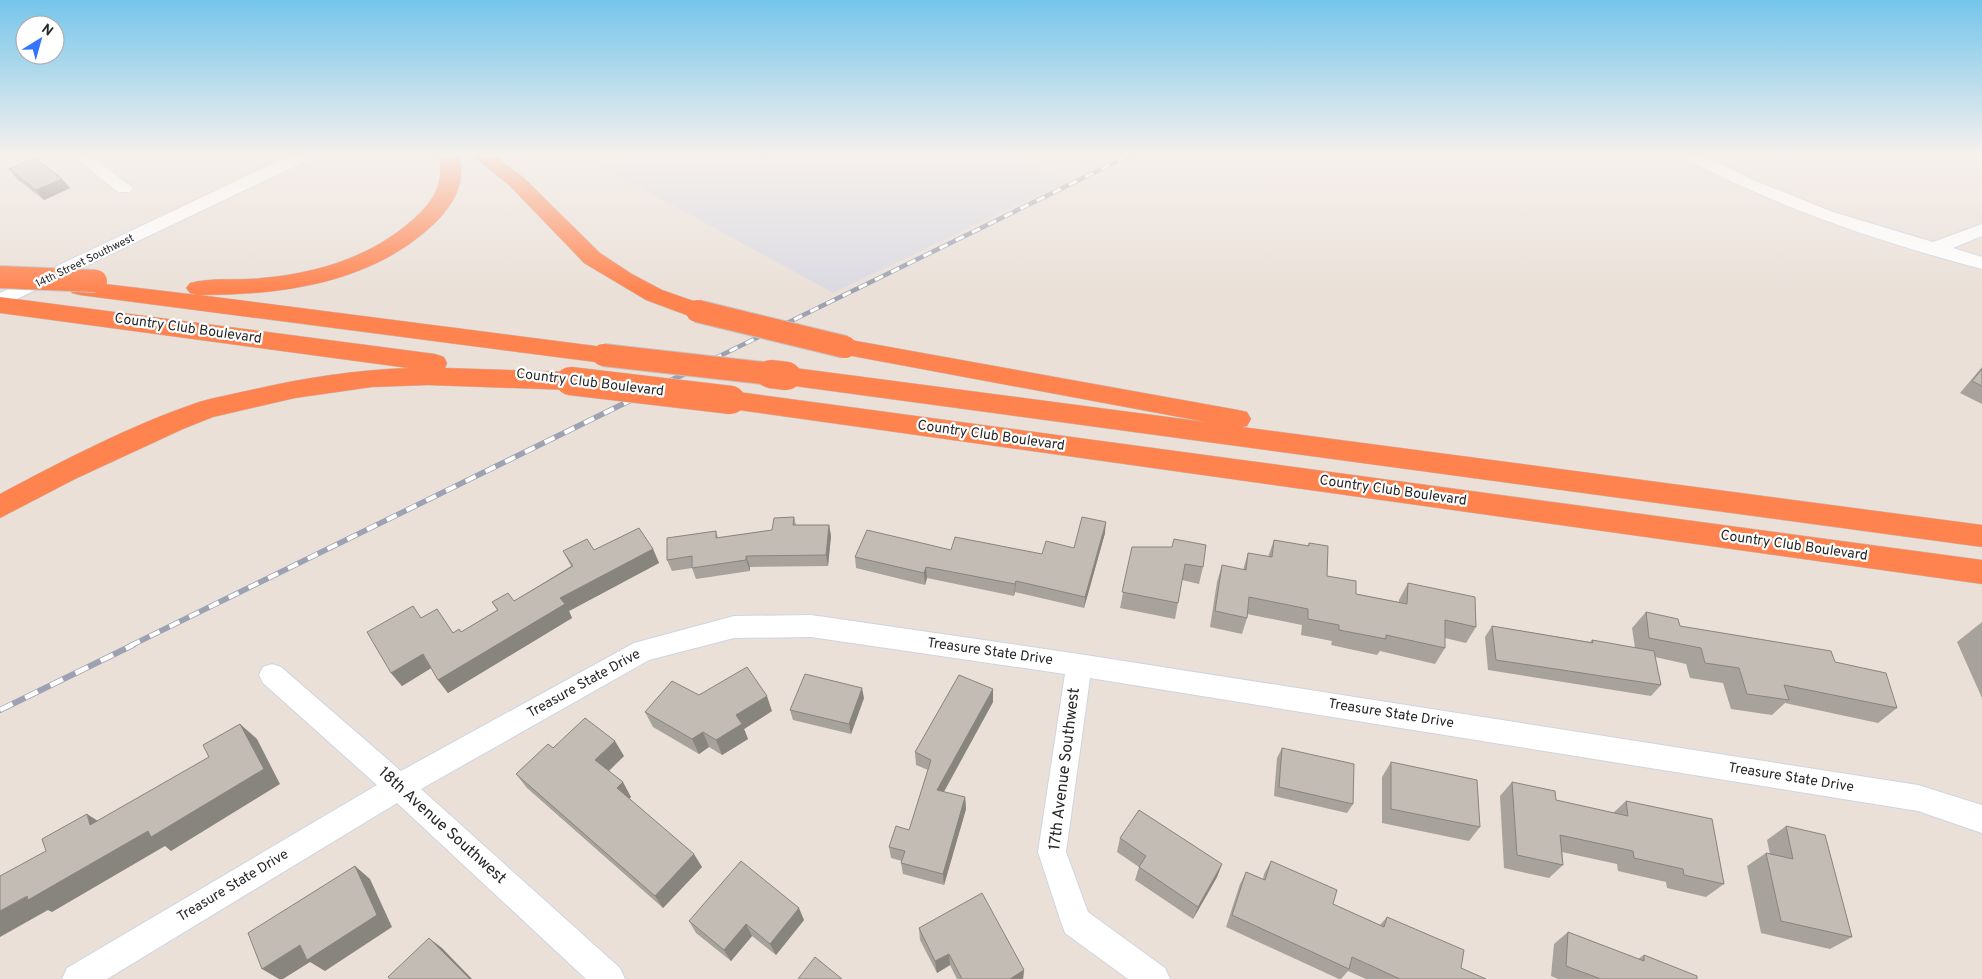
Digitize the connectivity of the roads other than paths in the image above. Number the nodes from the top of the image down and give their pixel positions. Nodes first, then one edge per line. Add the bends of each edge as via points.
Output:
1 (182, 201) edge
2 (210, 201) edge
3 (443, 201) edge
4 (535, 201) edge
5 (1789, 201) edge
6 (1982, 228) edge
7 (1932, 248) junction
8 (1982, 264) edge
9 (0, 277) edge
10 (88, 285) junction
11 (0, 287) edge
12 (0, 303) edge
13 (570, 381) junction
14 (1385, 455) junction
15 (0, 507) edge
16 (1982, 536) edge
17 (1982, 572) edge
18 (1079, 665) junction
19 (272, 675) dead end
20 (399, 787) junction
21 (1982, 819) edge
22 (78, 979) edge
23 (610, 979) edge
24 (1154, 979) edge

1 - 11 street, 14th Street Southwest
2 - 12 street, 14th Street Southwest
3 - 10 highway via 413,233 382,253 327,274 241,288
4 - 14 highway, bridge via 592,258 654,295 697,311 845,347 1322,435
5 - 7 street via 1827,216
6 - 7 street via 1957,241
7 - 8 street
9 - 10 highway, Country Club Boulevard, bridge
10 - 14 highway, Country Club Boulevard, bridge
12 - 13 highway, Country Club Boulevard
13 - 15 highway via 428,376 372,378 287,391 208,409 174,422 65,472
13 - 17 highway, Country Club Boulevard, bridge via 731,400
14 - 16 highway, Country Club Boulevard
18 - 20 street, Treasure State Drive via 811,626 734,627 642,651
18 - 21 street, Treasure State Drive via 1918,798
18 - 24 street, 17th Avenue Southwest via 1052,852 1076,922
19 - 20 street, 18th Avenue Southwest
20 - 22 street, Treasure State Drive
20 - 23 street, 18th Avenue Southwest

